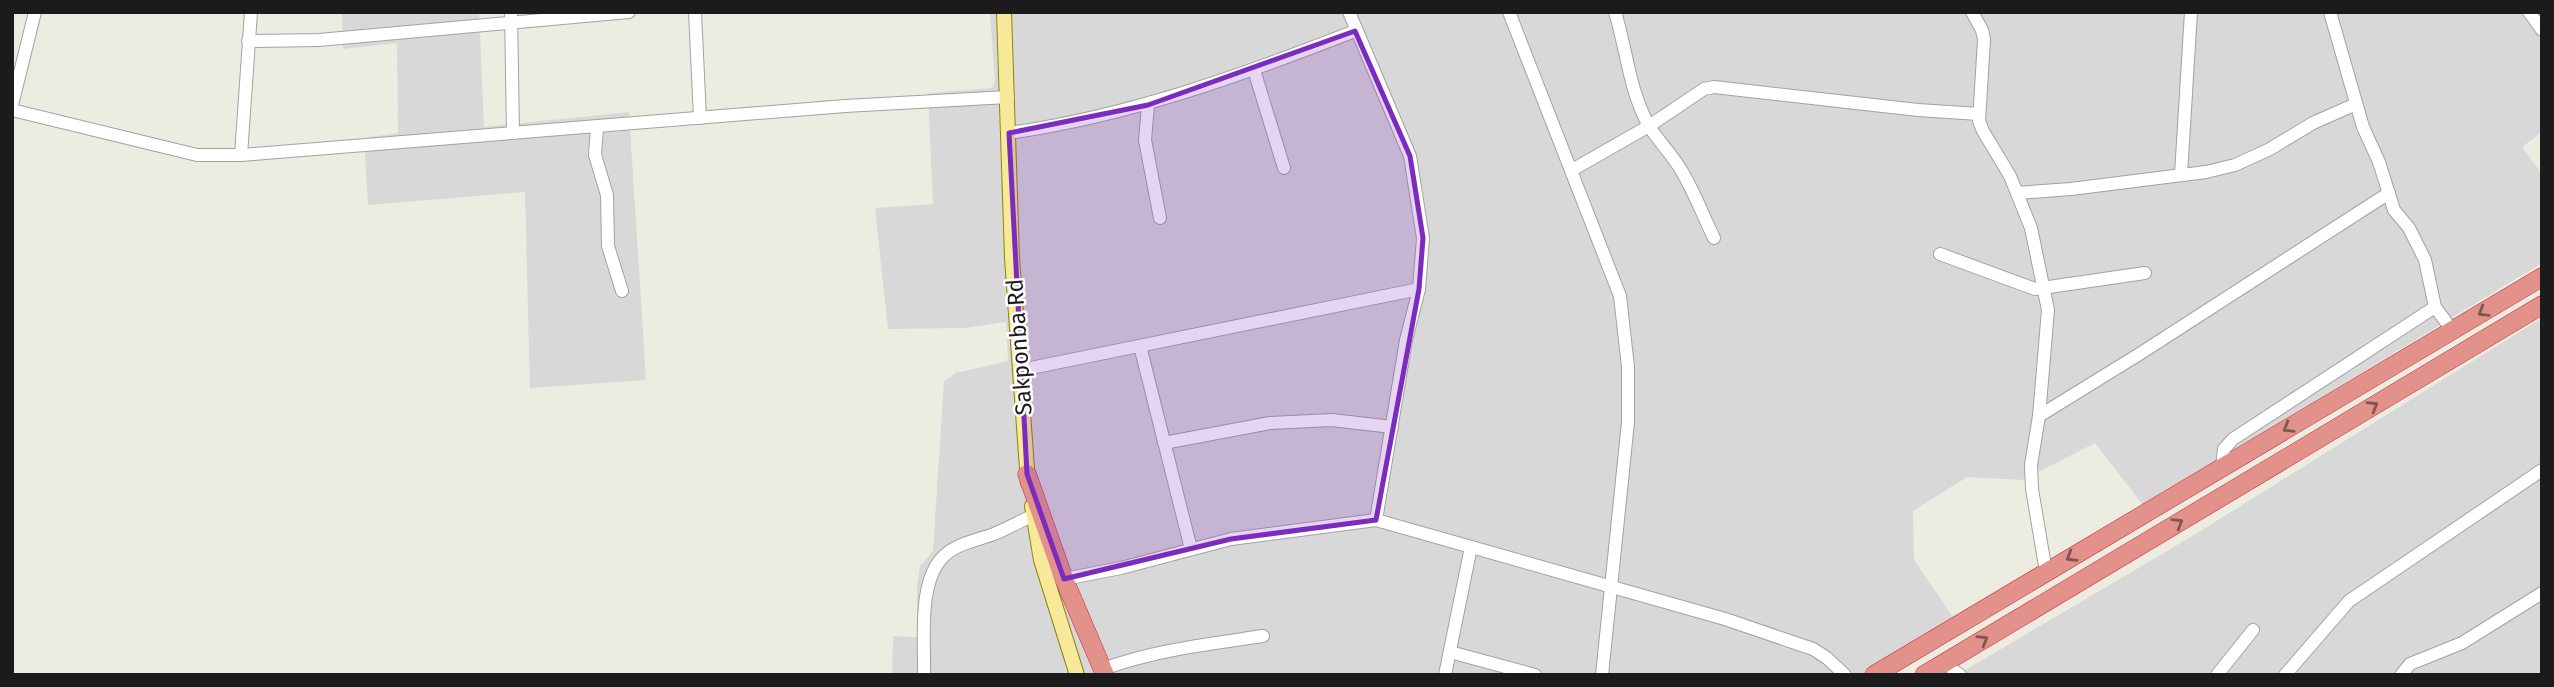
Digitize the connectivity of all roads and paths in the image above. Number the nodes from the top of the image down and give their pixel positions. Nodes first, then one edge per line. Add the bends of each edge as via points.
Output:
1 (36, 12) edge
2 (251, 12) edge
3 (629, 12) edge
4 (695, 12) edge
5 (1004, 12) edge
6 (1349, 12) edge
7 (1509, 12) edge
8 (1615, 12) edge
9 (1972, 12) edge
10 (2190, 12) edge
11 (2330, 12) edge
12 (2529, 12) edge
13 (512, 17) edge
14 (2542, 30) edge
15 (1356, 31) junction
16 (248, 41) junction
17 (1254, 69) junction
18 (1008, 97) junction
19 (2356, 104) junction
20 (1148, 105) junction
21 (12, 108) edge
22 (1979, 114) junction
23 (700, 118) junction
24 (1649, 126) junction
25 (597, 127) junction
26 (513, 133) junction
27 (1009, 133) junction
28 (242, 155) junction
29 (1284, 168) dead end
30 (1572, 170) junction
31 (2180, 174) junction
32 (2017, 193) junction
33 (2389, 193) junction
34 (1160, 218) dead end
35 (1714, 238) dead end
36 (1940, 254) dead end
37 (2145, 273) dead end
38 (2542, 277) edge
39 (2043, 288) junction
40 (1419, 289) junction
41 (622, 291) dead end
42 (2541, 306) edge
43 (2435, 307) junction
44 (2452, 330) junction
45 (1140, 346) junction
46 (1021, 370) junction
47 (2039, 416) junction
48 (1392, 426) junction
49 (1164, 443) junction
50 (2222, 467) junction
51 (2542, 470) edge
52 (1027, 474) junction
53 (1034, 515) junction
54 (1376, 520) junction
55 (2097, 542) junction
56 (1471, 547) junction
57 (1191, 549) junction
58 (2109, 564) junction
59 (2046, 572) junction
60 (1064, 579) junction
61 (1612, 585) junction
62 (2542, 593) edge
63 (2253, 629) dead end
64 (1263, 636) dead end
65 (1450, 652) junction
66 (1944, 663) junction
67 (1104, 672) edge
68 (925, 675) edge
69 (1077, 675) edge
70 (1445, 675) edge
71 (1535, 675) edge
72 (1602, 675) edge
73 (1845, 675) edge
74 (1874, 675) edge
75 (1924, 675) edge
76 (1960, 675) edge
77 (2217, 675) edge
78 (2285, 675) edge
79 (2401, 675) edge

1 - 21 street
2 - 16 street
3 - 13 street
4 - 23 street
5 - 18 main road, Sakponba Rd
6 - 15 street
7 - 30 street
8 - 24 street via 1628,73
9 - 22 street via 1984,40
10 - 31 street
11 - 19 street
12 - 14 street
13 - 16 street via 320,40
13 - 26 street
15 - 17 street
15 - 40 street via 1410,156 1423,238
16 - 28 street
17 - 20 street
17 - 29 street
18 - 23 street
18 - 27 main road, Sakponba Rd
19 - 31 street via 2235,165
19 - 33 street
20 - 27 street
20 - 34 street via 1145,140
21 - 28 street via 186,153
22 - 24 street via 1714,87
22 - 32 street via 1983,131
23 - 25 street
24 - 30 street
24 - 35 street via 1681,170
25 - 26 street
25 - 41 street via 595,155 607,195 608,246
26 - 28 street
27 - 46 main road, Sakponba Rd
30 - 61 street via 1620,296 1628,367 1628,422
31 - 32 street
32 - 39 street via 2031,228
33 - 43 street via 2394,210 2425,260
33 - 47 street
36 - 39 street via 2025,286
37 - 39 street
38 -> 44 highway
39 - 47 street via 2048,310
40 - 45 street
40 - 48 street
58 -> 42 highway
43 - 44 street
43 - 50 street via 2233,439 2224,449
44 -> 50 highway
45 - 46 street
45 - 49 street
46 - 52 main road, Sakponba Rd
47 - 59 street via 2031,477
48 - 49 street via 1332,420 1270,423
48 - 54 street
49 - 57 street
50 - 55 highway
51 - 78 street via 2349,601
52 - 53 main road, Sakponba Rd
52 - 60 highway
53 - 68 street via 965,543 936,566 926,601
53 - 69 main road, Sakponba Rd via 1041,560
54 - 56 street
54 - 57 street via 1231,539
55 - 58 highway
55 -> 59 highway
56 - 61 street
56 - 65 street
57 - 60 street
66 -> 58 highway
59 - 74 highway
60 - 67 highway
61 - 72 street
61 - 73 street via 1813,649
62 - 79 street via 2462,643 2410,664
63 - 77 street
64 - 67 street via 1133,658
65 - 70 street
65 - 71 street
66 - 75 highway
66 - 76 street

